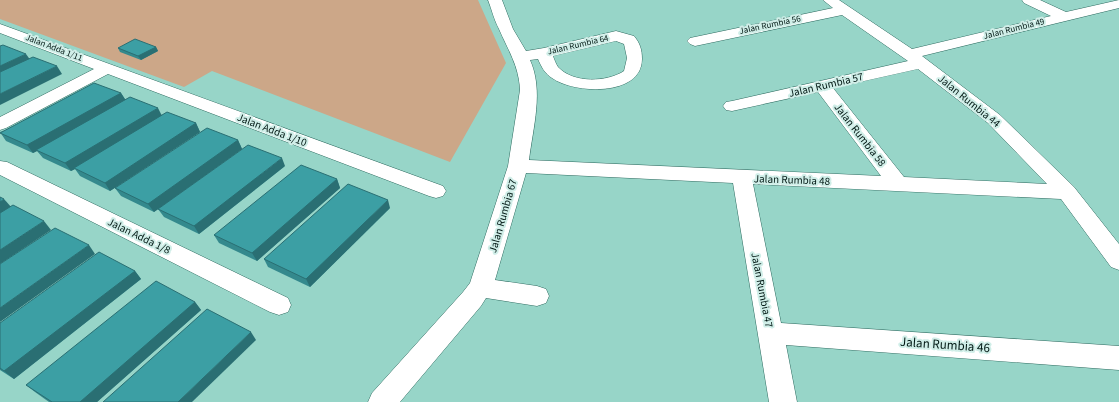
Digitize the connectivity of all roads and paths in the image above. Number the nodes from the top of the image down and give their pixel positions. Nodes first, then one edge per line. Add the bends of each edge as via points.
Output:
1 (1029, 0) edge
2 (501, 1) edge
3 (1119, 4) edge
4 (838, 5) edge
5 (1064, 17) junction
6 (0, 28) edge
7 (696, 41) dead end
8 (544, 53) junction
9 (522, 56) junction
10 (915, 59) junction
11 (108, 68) junction
12 (822, 86) junction
13 (732, 106) dead end
14 (0, 124) edge
15 (518, 166) junction
16 (0, 167) edge
17 (742, 178) junction
18 (898, 184) junction
19 (436, 191) dead end
20 (1067, 192) junction
21 (1119, 261) edge
22 (480, 287) junction
23 (537, 296) dead end
24 (279, 305) dead end
25 (770, 333) junction
26 (1119, 358) edge
27 (382, 402) edge
28 (783, 402) edge

1 - 5 street
2 - 9 street, Jalan Rumbia 67 via 506,28
3 - 5 street, Jalan Rumbia 49
4 - 7 street, Jalan Rumbia 56
4 - 10 street, Jalan Rumbia 44
5 - 10 street, Jalan Rumbia 49
6 - 11 street, Jalan Adda 1/11
8 - 8 street, Jalan Rumbia 64 via 552,70 565,79 581,83 599,84 617,80 633,69 632,44 622,37 610,37
8 - 9 street, Jalan Rumbia 64
9 - 15 street, Jalan Rumbia 67 via 528,90
10 - 12 street, Jalan Rumbia 57
10 - 20 street, Jalan Rumbia 44 via 988,114
11 - 14 street
11 - 19 street, Jalan Adda 1/10
12 - 13 street, Jalan Rumbia 57
12 - 18 street, Jalan Rumbia 58
15 - 17 street, Jalan Rumbia 48
15 - 22 street, Jalan Rumbia 67
16 - 24 street, Jalan Adda 1/8
17 - 18 street, Jalan Rumbia 48
17 - 25 street, Jalan Rumbia 47
18 - 20 street, Jalan Rumbia 48
20 - 21 street, Jalan Rumbia 44
22 - 23 street
22 - 27 street, Jalan Rumbia 67
25 - 26 street, Jalan Rumbia 46
25 - 28 street, Jalan Rumbia 47

